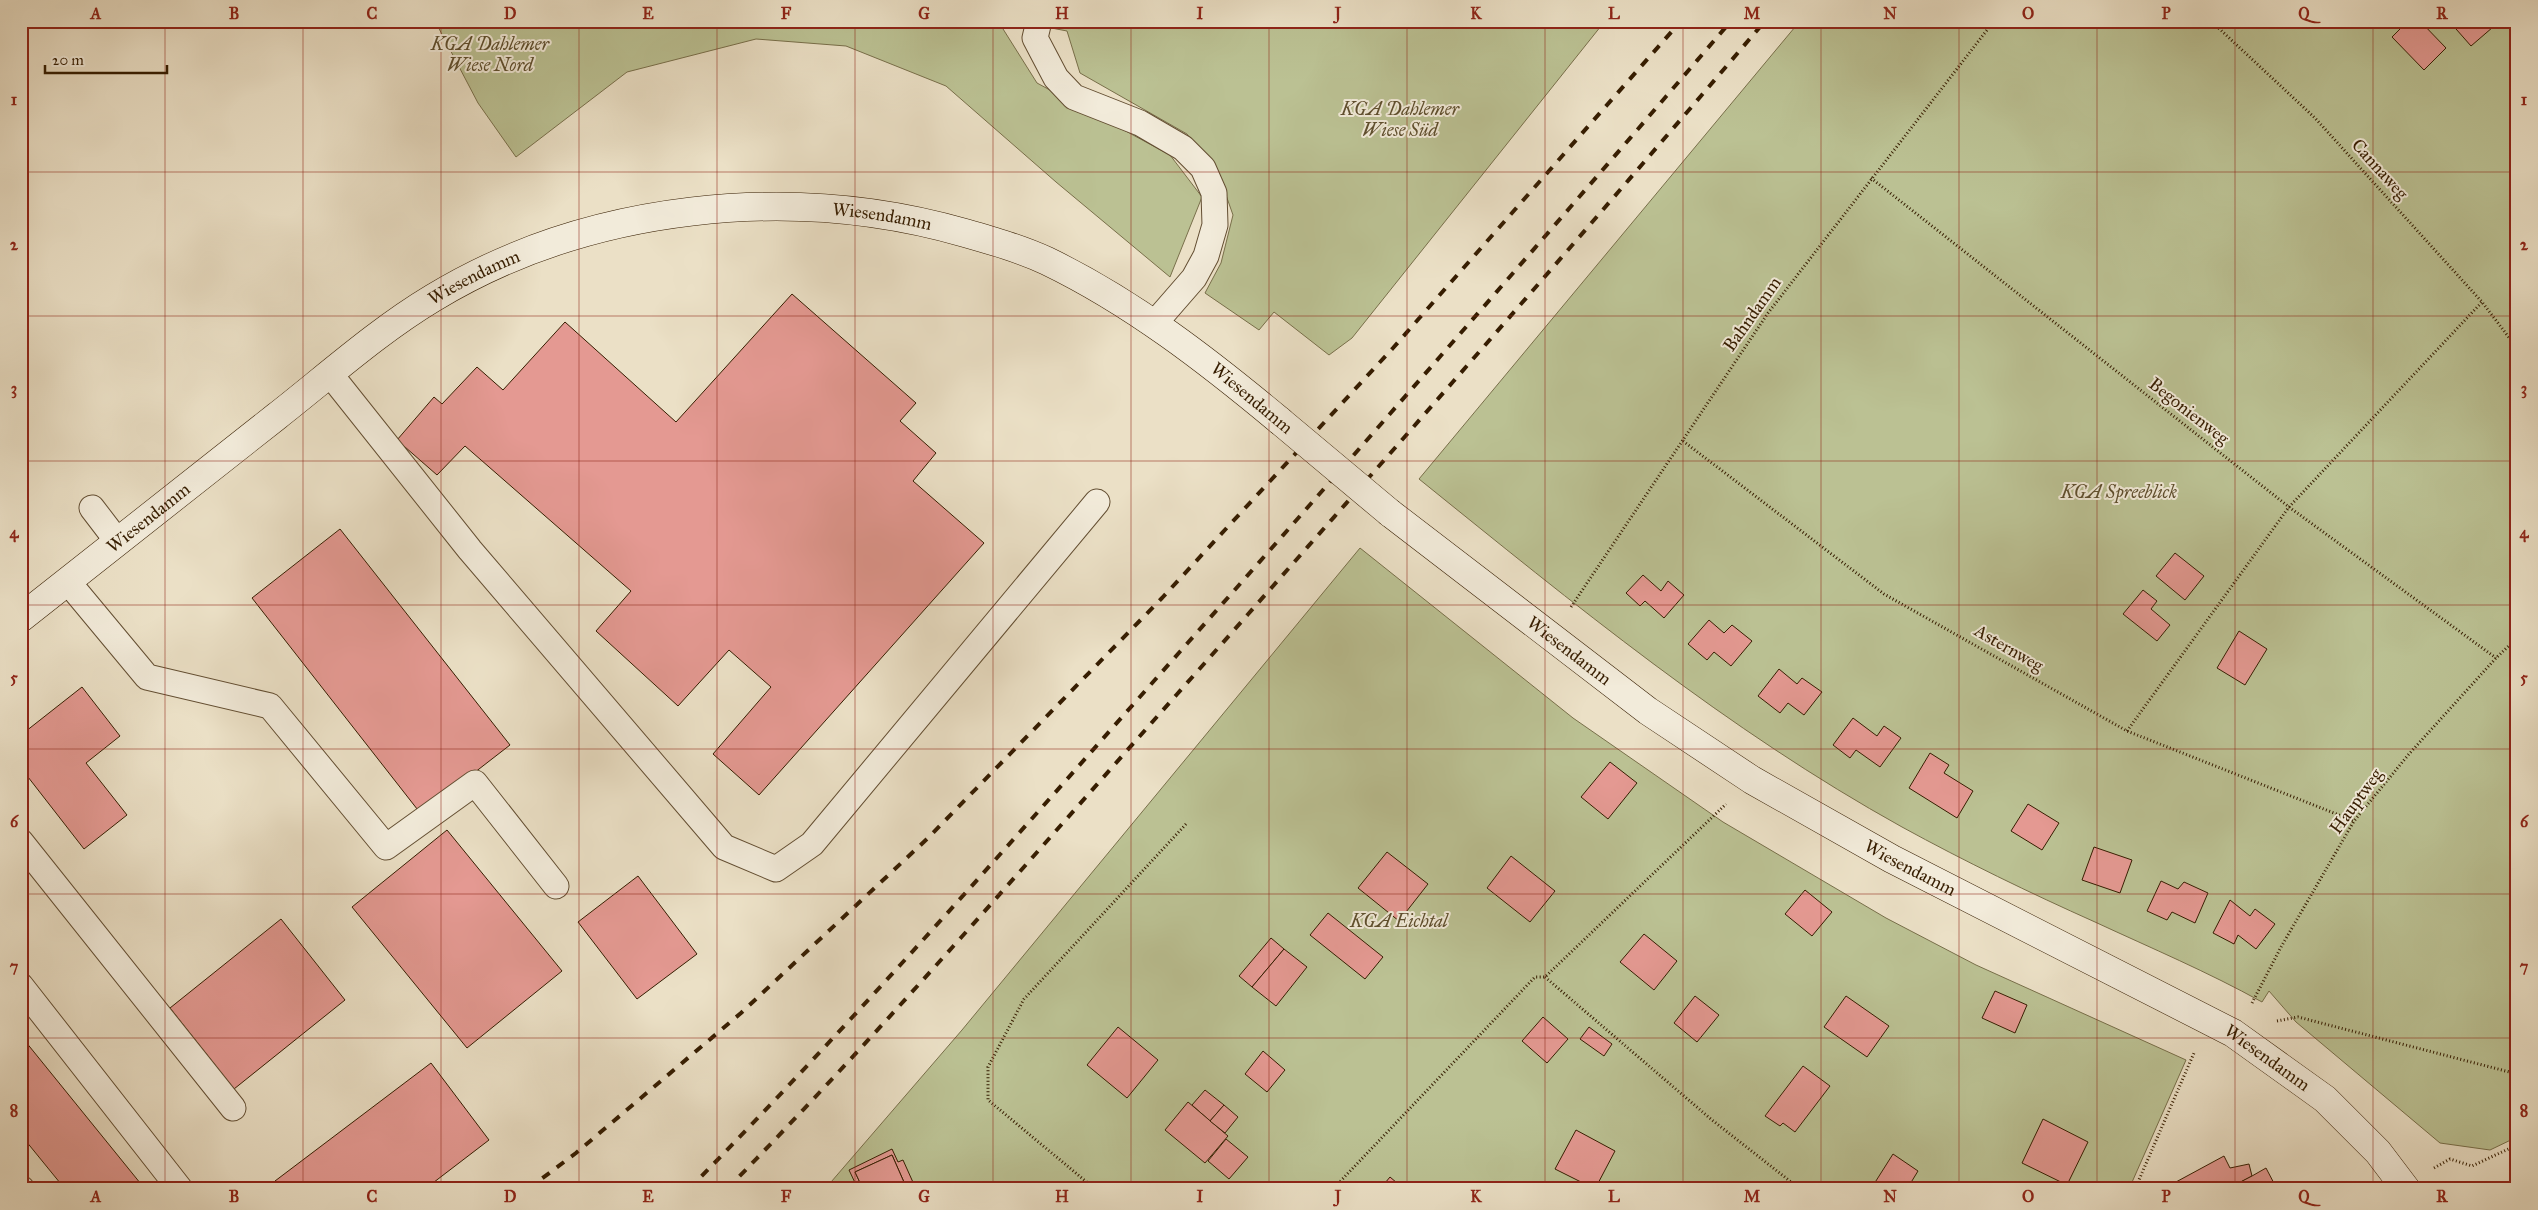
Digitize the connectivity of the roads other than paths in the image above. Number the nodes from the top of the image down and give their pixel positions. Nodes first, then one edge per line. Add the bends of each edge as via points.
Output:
1 (1038, 21) edge
2 (1154, 324) junction
3 (330, 374) junction
4 (1097, 502) dead end
5 (92, 508) dead end
6 (118, 542) junction
7 (68, 582) junction
8 (21, 618) edge
9 (21, 842) edge
10 (556, 886) dead end
11 (21, 986) edge
12 (233, 1108) dead end
13 (180, 1189) edge
14 (2406, 1189) edge

1 - 2 lane via 1035,38 1056,78 1074,96 1140,123 1183,148 1203,168 1214,193 1215,225 1206,256 1194,278
2 - 3 street, Wiesendamm via 1046,260 936,224 815,208 736,207 646,218 573,237 501,261 432,298
2 - 14 street, Wiesendamm, bridge via 1215,366 1390,513 1648,710 1752,780 1892,859 2208,1020 2255,1048 2325,1098 2378,1152
3 - 4 lane via 476,557 724,847 776,869 812,844
3 - 6 street, Wiesendamm
5 - 6 lane
6 - 7 street, Wiesendamm
7 - 8 street, Wiesendamm
7 - 10 lane via 147,677 270,706 386,847 475,783
9 - 12 lane
11 - 13 lane

